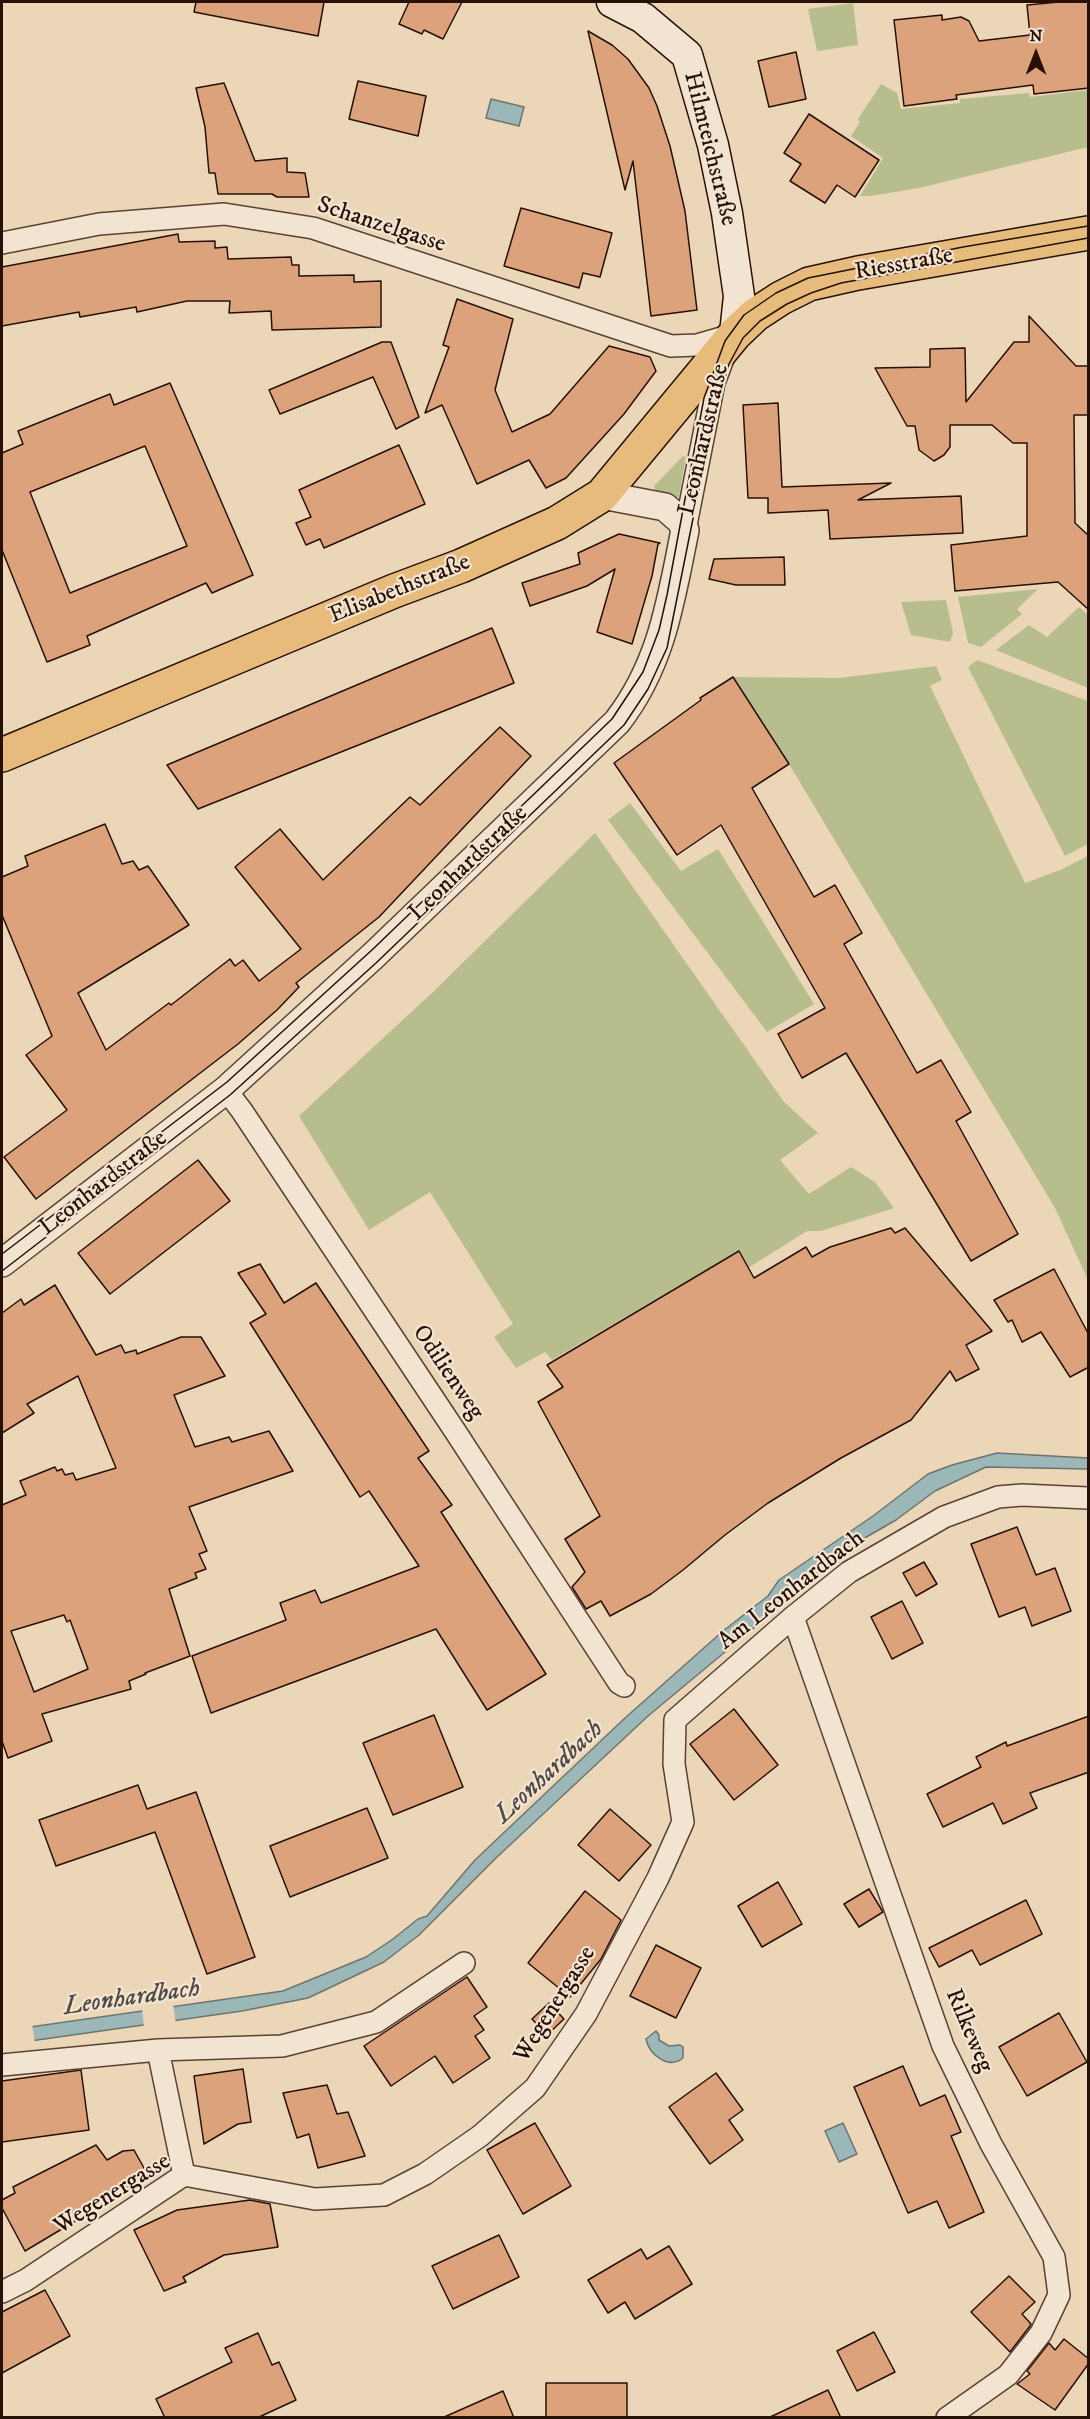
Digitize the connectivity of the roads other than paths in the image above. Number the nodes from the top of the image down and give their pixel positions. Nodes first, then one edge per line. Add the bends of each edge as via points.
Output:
1 (612, 2) edge
2 (1089, 233) edge
3 (2, 243) edge
4 (735, 334) junction
5 (602, 495) junction
6 (685, 530) junction
7 (2, 755) edge
8 (226, 1090) junction
9 (2, 1263) edge
10 (1089, 1498) edge
11 (793, 1617) junction
12 (624, 1686) dead end
13 (675, 1720) joint
14 (464, 1963) dead end
15 (158, 2050) junction
16 (2, 2064) edge
17 (184, 2175) junction
18 (2, 2292) edge
19 (947, 2418) edge

1 - 4 main road, Hilmteichstraße via 643,18 687,55 727,213 739,296
2 - 4 main road, Riesstraße via 809,284 755,315
3 - 4 street, Schanzelgasse via 99,224 224,214 313,228 671,346 697,345
4 - 5 main road, Elisabethstraße
4 - 6 street, Leonhardstraße via 714,383
5 - 6 street via 665,507
5 - 7 main road, Elisabethstraße via 557,523 461,566
6 - 8 street, Leonhardstraße via 655,659 618,722
8 - 9 street, Leonhardstraße
8 - 12 street, Odilienweg
10 - 11 street, Am Leonhardbach via 1022,1495 975,1504 849,1572
11 - 13 street, Am Leonhardbach
11 - 19 street, Rilkeweg via 943,2046 991,2144 1054,2257 1059,2295 1041,2333 1008,2375
13 - 17 street, Wegenergasse via 674,1764 683,1822 586,2014 535,2088 480,2136 425,2174 384,2195 315,2199
14 - 15 street via 376,2022 282,2046
15 - 16 street
15 - 17 street
17 - 18 street, Wegenergasse

